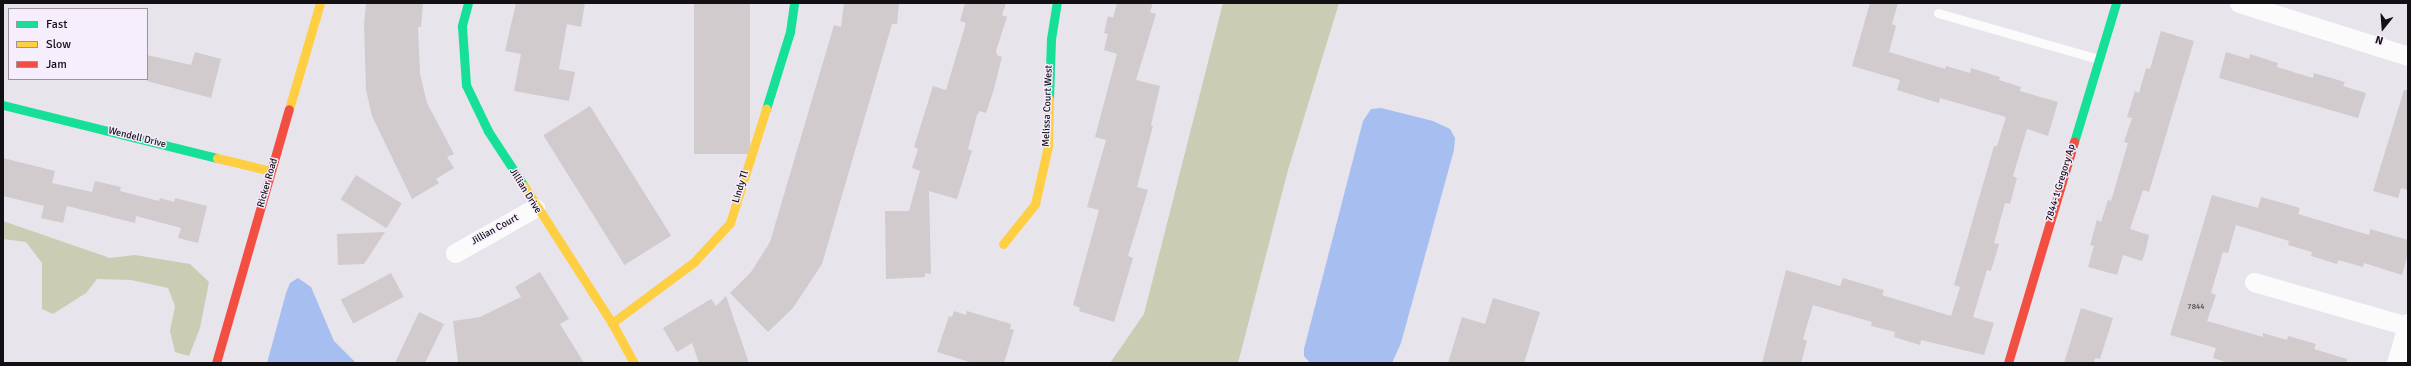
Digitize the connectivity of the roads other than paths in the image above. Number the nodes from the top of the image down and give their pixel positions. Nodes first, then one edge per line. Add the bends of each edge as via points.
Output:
1 (320, 3) edge
2 (468, 3) edge
3 (794, 3) edge
4 (1057, 3) edge
5 (2116, 3) edge
6 (2239, 3) edge
7 (1938, 13) dead end
8 (2408, 56) edge
9 (2098, 59) junction
10 (3, 105) edge
11 (271, 171) junction
12 (535, 208) junction
13 (1003, 244) dead end
14 (455, 253) dead end
15 (2254, 282) dead end
16 (612, 323) junction
17 (2407, 325) edge
18 (216, 363) edge
19 (634, 363) edge
20 (2008, 363) edge
21 (2396, 363) edge

1 - 11 street, Ricker Road
2 - 12 street, Jillian Drive via 462,26 466,85 488,131
3 - 16 street, Lindy Tl via 790,32 730,223 694,262
4 - 13 street, Melissa Court West via 1050,39 1048,146 1035,204
5 - 9 street, 7844-1 Gregory Ap
6 - 8 street
7 - 9 lane
9 - 20 street, 7844-1 Gregory Ap
10 - 11 street, Wendell Drive
11 - 18 street, Ricker Road
12 - 14 street, Jillian Court
12 - 16 street, Jillian Drive
15 - 17 street
16 - 19 street, Jillian Drive
17 - 21 street

